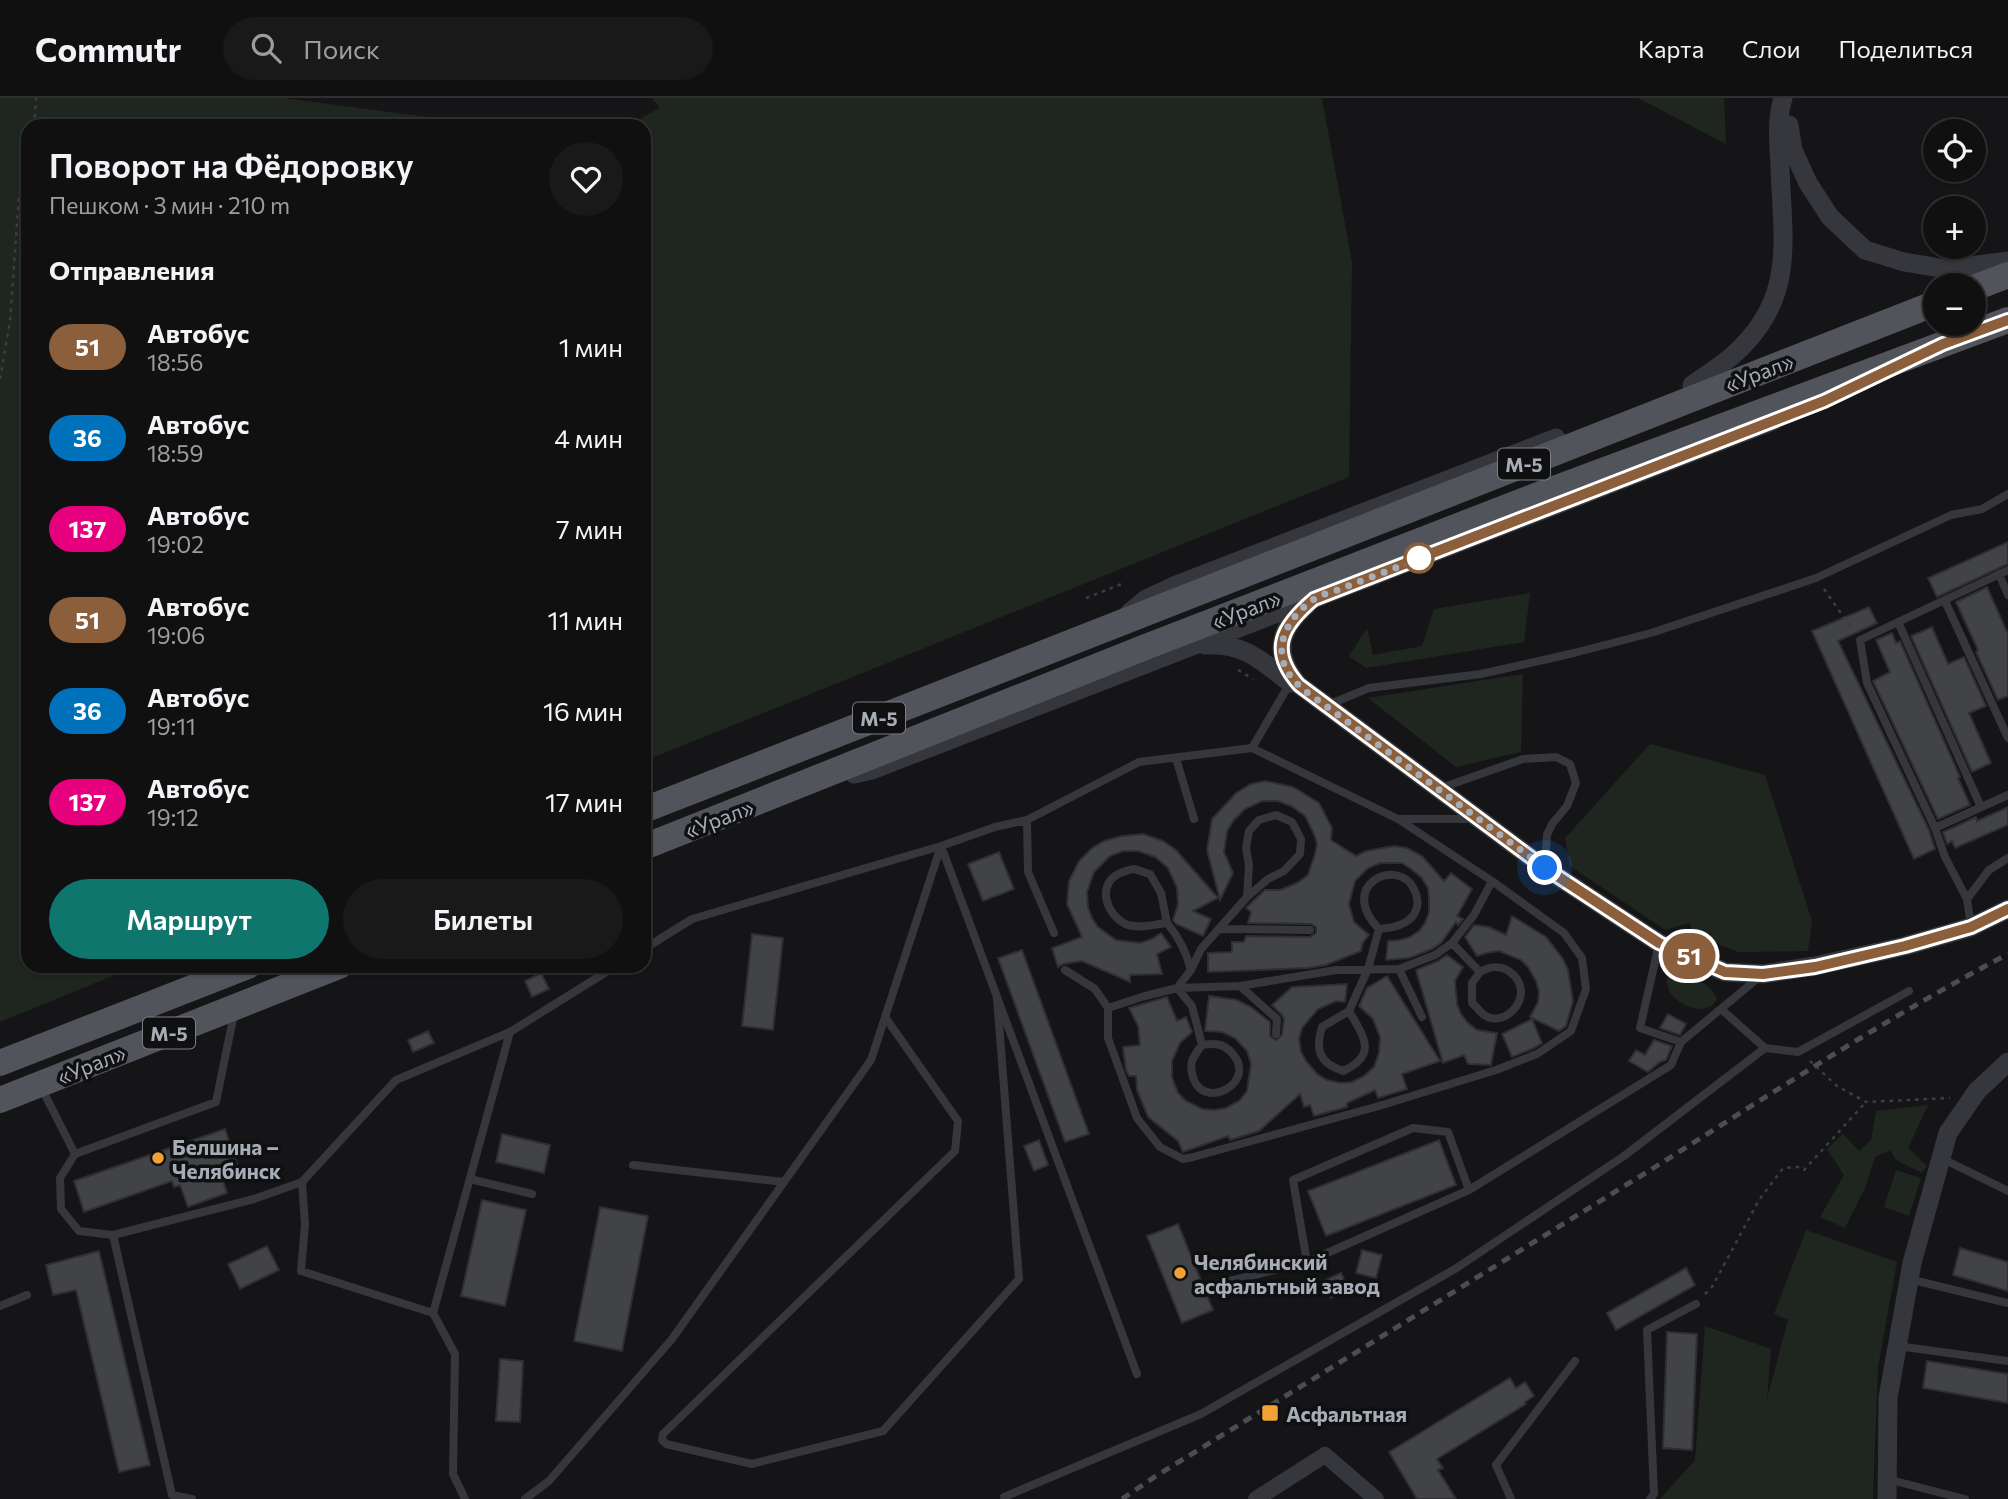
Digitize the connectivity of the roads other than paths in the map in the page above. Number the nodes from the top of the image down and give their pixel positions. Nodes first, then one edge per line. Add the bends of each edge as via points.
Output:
1 (1785, 98) edge
2 (2008, 261) edge
3 (1978, 273) edge
4 (2008, 275) edge
5 (1986, 283) edge
6 (1923, 295) edge
7 (1923, 308) edge
8 (2008, 320) edge
9 (1943, 344) junction
10 (1692, 385) junction
11 (2008, 494) edge
12 (2008, 570) edge
13 (1999, 574) junction
14 (2008, 595) edge
15 (1314, 599) junction
16 (1945, 601) junction
17 (1898, 622) junction
18 (1114, 626) junction
19 (1167, 655) junction
20 (1286, 690) junction
21 (1326, 706) junction
22 (2008, 738) edge
23 (1252, 748) junction
24 (1176, 758) junction
25 (1436, 789) junction
26 (791, 790) junction
27 (2008, 795) edge
28 (651, 807) edge
29 (1981, 807) junction
30 (1194, 819) dead end
31 (1398, 819) junction
32 (1478, 819) junction
33 (1027, 820) junction
34 (1935, 828) junction
35 (651, 844) edge
36 (941, 846) junction
37 (2008, 858) edge
38 (1545, 868) junction
39 (1492, 881) junction
40 (1247, 897) junction
41 (1967, 899) junction
42 (2008, 909) edge
43 (1167, 923) junction
44 (1971, 927) junction
45 (1220, 929) junction
46 (1379, 929) junction
47 (1310, 930) dead end
48 (1054, 933) dead end
49 (1452, 943) junction
50 (1659, 943) junction
51 (651, 944) edge
52 (1368, 969) junction
53 (1399, 969) junction
54 (1065, 970) dead end
55 (1191, 970) junction
56 (1480, 972) junction
57 (229, 973) edge
58 (321, 973) edge
59 (605, 973) edge
60 (1763, 974) junction
61 (1240, 986) junction
62 (1177, 988) junction
63 (1909, 991) dead end
64 (997, 998) junction
65 (236, 1006) junction
66 (1108, 1008) junction
67 (1721, 1009) junction
68 (1349, 1011) junction
69 (885, 1017) junction
70 (1422, 1017) dead end
71 (510, 1032) junction
72 (1276, 1034) dead end
73 (1681, 1042) junction
74 (1202, 1045) junction
75 (1765, 1048) junction
76 (2008, 1062) edge
77 (0, 1063) edge
78 (40, 1084) junction
79 (0, 1100) edge
80 (75, 1154) junction
81 (1941, 1158) junction
82 (633, 1165) dead end
83 (470, 1179) junction
84 (302, 1182) junction
85 (784, 1182) junction
86 (1469, 1189) junction
87 (2008, 1191) edge
88 (532, 1194) dead end
89 (113, 1235) junction
90 (1307, 1262) junction
91 (1909, 1279) junction
92 (1213, 1285) dead end
93 (27, 1295) dead end
94 (2008, 1303) edge
95 (1696, 1304) road end
96 (0, 1306) edge
97 (433, 1313) junction
98 (1897, 1346) junction
99 (1576, 1361) dead end
100 (2008, 1361) edge
101 (1137, 1374) dead end
102 (1887, 1489) edge
103 (1004, 1497) dead end
104 (192, 1499) edge
105 (466, 1499) edge
106 (525, 1499) edge
107 (1255, 1499) edge
108 (1376, 1499) edge
109 (1511, 1499) edge
110 (1650, 1499) edge
111 (1965, 1499) edge

1 - 2 street via 1793,150 1808,183 1830,217 1866,250 1946,269
1 - 10 street via 1779,131 1781,274 1771,309 1731,357
2 - 3 street
4 - 5 main road
6 - 10 street
7 - 18 main road, «Урал» / М-5
8 - 9 main road, «Урал» / М-5
9 - 15 street via 1824,401
9 - 26 main road, «Урал» / М-5 via 1143,648
10 - 18 street via 1176,585 1146,599
11 - 21 lane via 1982,509 1951,515 1816,578 1651,633 1481,674 1369,688
12 - 13 lane
13 - 14 lane
13 - 16 lane
15 - 19 street
15 - 21 street via 1289,623 1282,651 1289,674
16 - 17 lane
16 - 22 lane
17 - 29 lane
17 - 34 lane via 1860,640 1867,683
18 - 28 main road, «Урал» / М-5
19 - 20 street via 1222,644 1238,648 1259,659
19 - 26 street via 872,770
20 - 21 street
20 - 23 lane
21 - 25 street
23 - 24 lane
23 - 31 lane
24 - 30 lane
24 - 33 lane via 1139,762
25 - 32 street
25 - 38 lane via 1523,759 1556,757 1570,764 1576,783 1547,835
26 - 35 main road, «Урал» / М-5
27 - 29 lane
29 - 34 lane
31 - 32 lane
31 - 39 lane
32 - 38 street
33 - 36 lane
33 - 48 lane via 1028,872
34 - 41 lane
36 - 51 lane via 692,919
36 - 64 lane
36 - 69 lane
37 - 41 lane via 1989,870
38 - 50 street
39 - 49 lane
39 - 66 lane via 1564,933 1582,958 1586,989 1571,1031 1537,1054 1496,1070 1183,1158 1160,1147 1137,1118 1108,1038
40 - 40 lane via 1300,854 1301,839 1292,822 1276,815 1259,820 1249,831
40 - 45 lane
41 - 44 lane
42 - 44 street
43 - 43 lane via 1161,893 1150,874 1133,869 1114,875 1106,887 1114,916 1129,926
43 - 55 lane via 1178,936
44 - 60 street via 1815,967
45 - 47 lane
45 - 55 lane via 1201,949
46 - 46 lane via 1363,905 1365,893 1373,881 1386,874 1401,876 1413,886 1416,912 1395,928
46 - 52 lane
49 - 53 lane
49 - 56 lane
50 - 60 street via 1725,972
50 - 73 lane via 1640,1028
52 - 53 lane
52 - 61 lane
52 - 68 lane
53 - 70 lane
54 - 66 lane via 1095,989
55 - 62 lane
56 - 56 lane via 1503,967 1518,978 1520,1002 1507,1016 1484,1015 1472,1003 1472,983
57 - 77 main road, «Урал» / М-5
58 - 65 main road, «Урал» / М-5
59 - 71 lane
60 - 67 lane
61 - 62 lane
61 - 72 lane via 1277,1019
62 - 66 lane
62 - 74 lane via 1192,1006
63 - 75 lane via 1798,1052
64 - 69 lane via 1019,1279 883,1431 751,1464 666,1444 663,1434 955,1151 958,1121
64 - 101 lane
65 - 78 main road, «Урал» / М-5
65 - 80 lane via 216,1102
67 - 73 lane
67 - 75 lane
68 - 68 lane via 1321,1027 1317,1041 1320,1055 1331,1067 1343,1071 1358,1064 1366,1050 1363,1034
69 - 85 lane via 870,1060
71 - 83 lane
71 - 84 lane via 396,1080
73 - 86 lane via 1671,1065
74 - 74 lane via 1191,1060 1196,1084 1204,1092 1229,1088 1237,1081 1236,1058 1216,1043
75 - 103 lane via 1625,1156 1455,1269 1200,1414
76 - 81 street via 1977,1091 1948,1133
78 - 79 main road, «Урал» / М-5
78 - 80 lane
80 - 89 lane via 60,1178 61,1209 79,1231
81 - 87 lane
81 - 91 street
82 - 85 lane
83 - 88 lane
83 - 97 lane
84 - 89 lane
84 - 97 lane via 301,1271
85 - 106 lane via 672,1339 549,1481
86 - 90 lane
86 - 90 lane via 1448,1132 1413,1128 1293,1180
89 - 104 lane via 172,1495
90 - 92 lane
91 - 94 lane
91 - 98 street
93 - 96 lane
95 - 110 lane via 1647,1330 1654,1494
97 - 105 lane via 455,1354 453,1474
98 - 100 lane
98 - 102 street via 1888,1398
99 - 109 lane via 1496,1465
102 - 111 lane
107 - 108 street via 1325,1455

